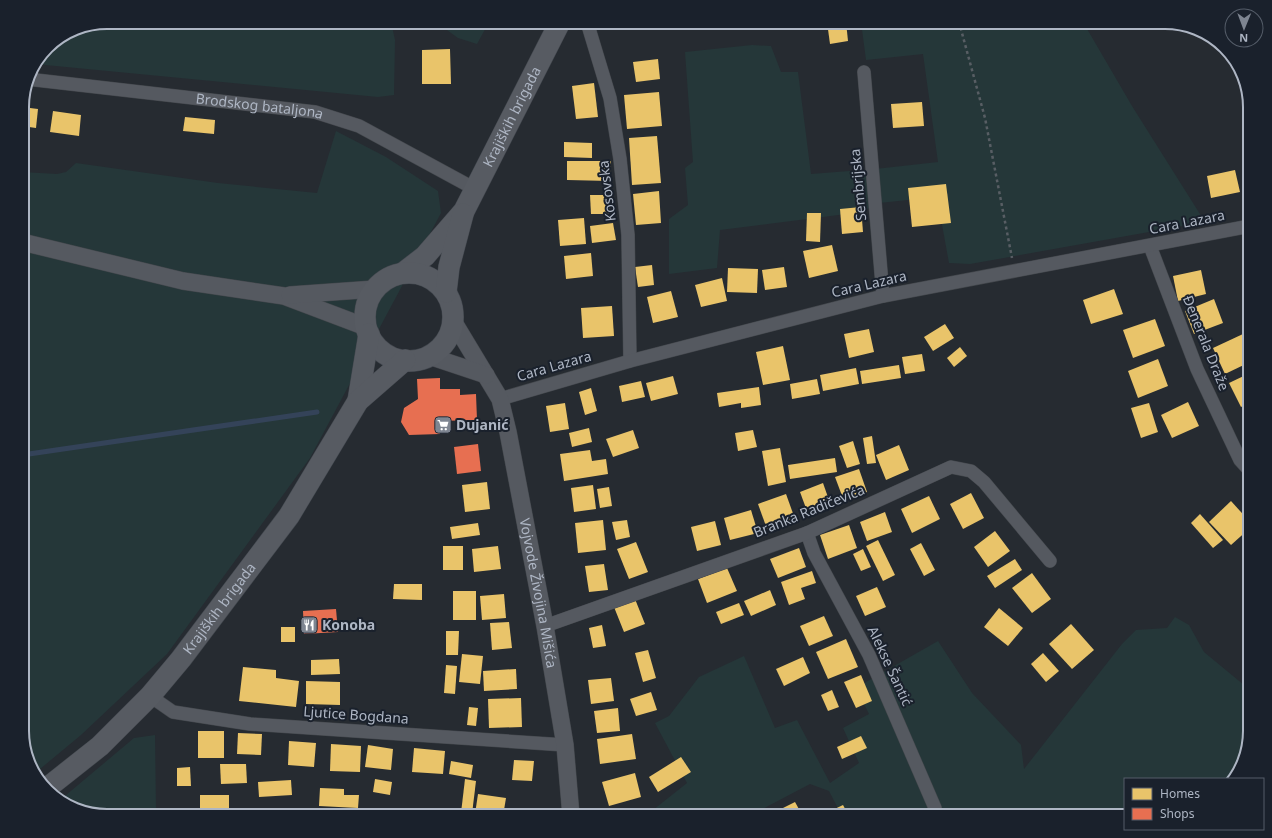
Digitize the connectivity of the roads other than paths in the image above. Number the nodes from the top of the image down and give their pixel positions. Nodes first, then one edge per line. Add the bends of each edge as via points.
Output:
1 (556, 29) edge
2 (589, 29) edge
3 (864, 72) dead end
4 (34, 80) edge
5 (475, 189) junction
6 (464, 211) junction
7 (1243, 227) edge
8 (29, 244) edge
9 (1150, 246) junction
10 (403, 273) junction
11 (375, 289) junction
12 (446, 292) junction
13 (284, 296) junction
14 (883, 296) junction
15 (453, 320) junction
16 (367, 331) junction
17 (430, 356) junction
18 (405, 360) junction
19 (630, 361) junction
20 (486, 376) junction
21 (500, 399) junction
22 (358, 401) junction
23 (1243, 463) edge
24 (807, 532) junction
25 (1050, 561) dead end
26 (545, 626) junction
27 (150, 696) junction
28 (565, 745) junction
29 (51, 785) edge
30 (570, 809) edge
31 (934, 809) edge

1 - 5 main road, Krajiških brigada
2 - 19 street, Kosovska via 610,98 620,159 628,236
3 - 14 street, Sembrijska
4 - 5 street, Brodskog bataljona via 315,112 359,126
5 - 6 main road, Krajiških brigada
6 - 10 main road, Krajiških brigada via 424,256
6 - 12 main road, Krajiških brigada via 449,268
7 - 9 street, Cara Lazara
8 - 13 street via 183,281
9 - 14 street, Cara Lazara
9 - 23 street, Đenerala Draže via 1197,370
10 - 11 main road via 388,278
10 - 12 main road via 419,274 434,280
11 - 13 street
11 - 16 main road via 368,300 365,313
12 - 15 main road via 451,303
13 - 16 street
14 - 19 street, Cara Lazara
15 - 17 main road via 447,339
15 - 20 street, Vojvode Živojina Mišića
16 - 18 main road via 384,352 394,358
16 - 22 main road, Krajiških brigada
17 - 18 main road
17 - 20 street
18 - 22 main road, Krajiških brigada
19 - 21 street, Cara Lazara
20 - 21 street, Vojvode Živojina Mišića
21 - 26 street, Vojvode Živojina Mišića
22 - 27 main road, Krajiških brigada via 289,516
24 - 25 street, Branka Radičevića via 951,467 971,472 984,482
24 - 26 street, Branka Radičevića
24 - 31 street, Alekse Šantić via 814,552 872,663
26 - 28 street, Vojvode Živojina Mišića
27 - 28 street, Ljutice Bogdana via 173,712 250,724
27 - 29 main road, Krajiških brigada via 100,746
28 - 30 street, Vojvode Živojina Mišića

